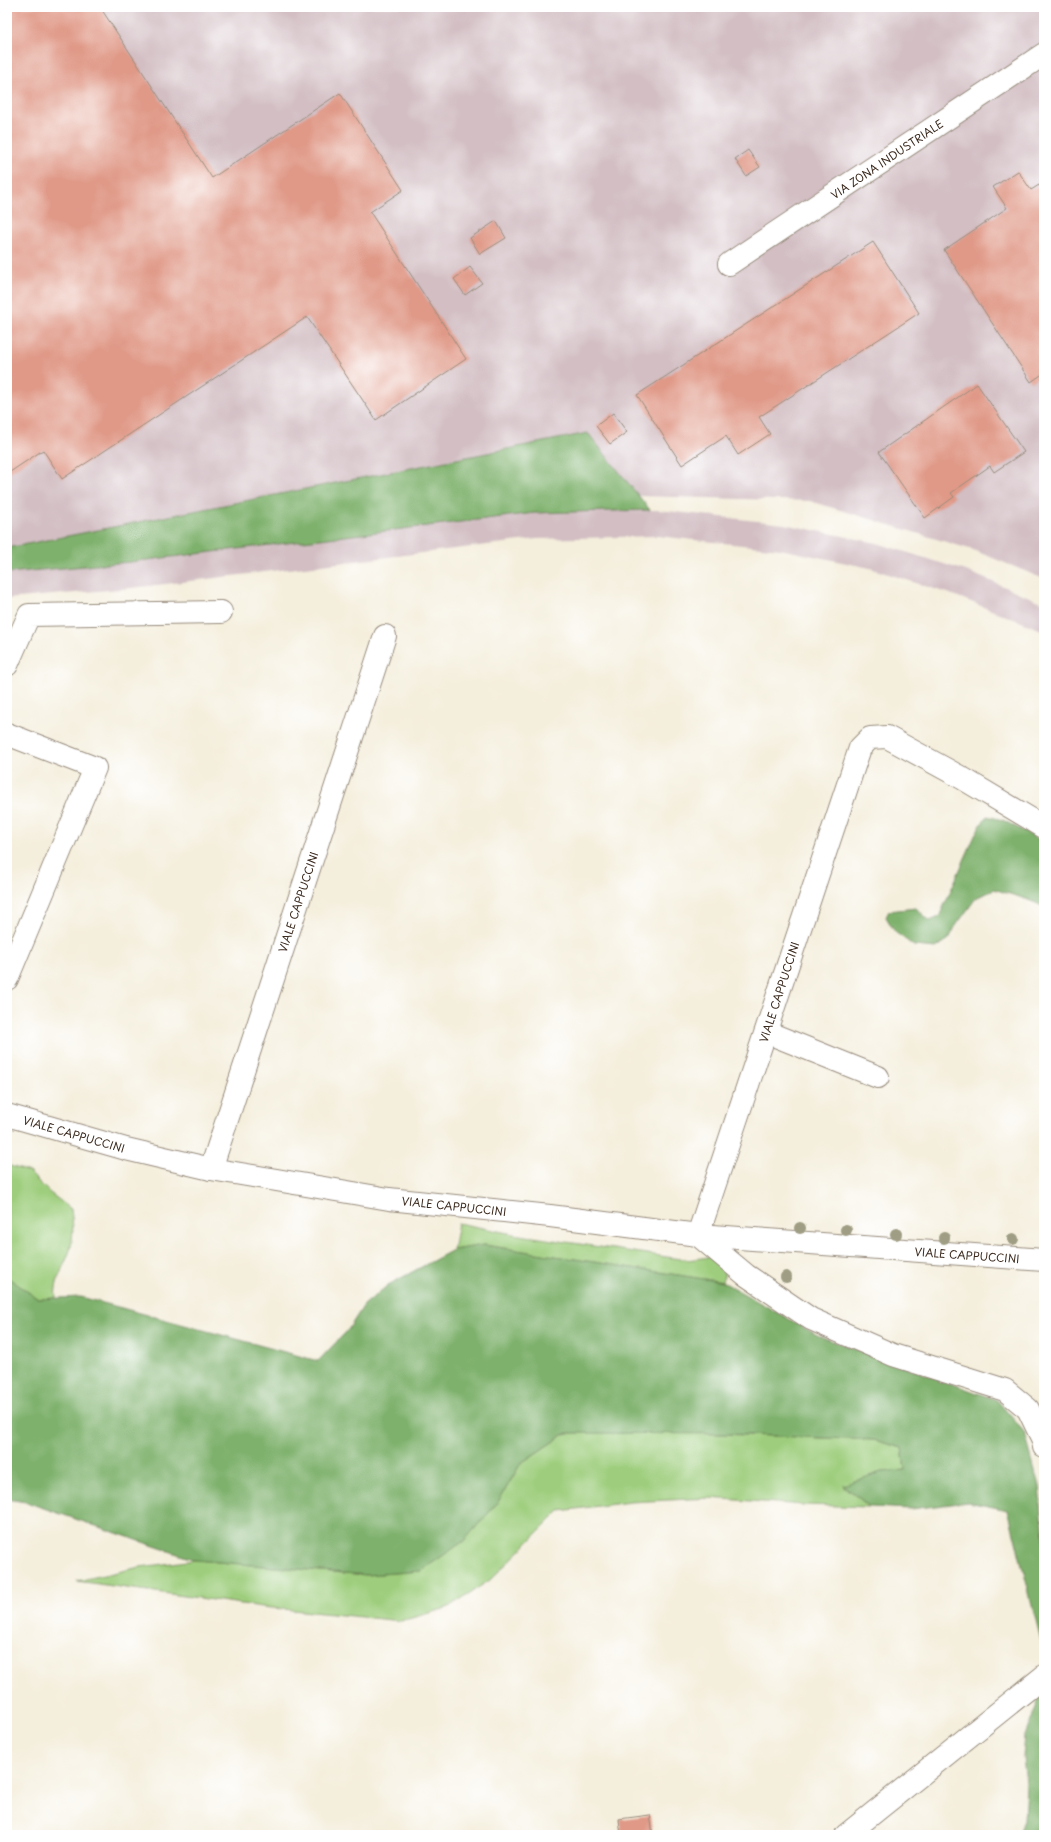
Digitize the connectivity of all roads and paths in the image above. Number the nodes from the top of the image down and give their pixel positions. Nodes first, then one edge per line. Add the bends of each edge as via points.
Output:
1 (1044, 54) edge
2 (729, 264) dead end
3 (221, 612) dead end
4 (385, 636) dead end
5 (7, 665) edge
6 (7, 734) edge
7 (1044, 827) edge
8 (7, 979) edge
9 (766, 1032) junction
10 (878, 1077) dead end
11 (7, 1115) edge
12 (211, 1169) junction
13 (698, 1235) junction
14 (1044, 1260) edge
15 (1044, 1447) edge
16 (1044, 1676) edge
17 (846, 1835) edge

1 - 2 street, VIA ZONA INDUSTRIALE
3 - 5 street via 29,615
4 - 12 street, VIALE CAPPUCCINI
6 - 8 street via 95,768
7 - 9 street, VIALE CAPPUCCINI via 887,737 870,738 860,748
9 - 10 street
9 - 13 street, VIALE CAPPUCCINI
11 - 12 street, VIALE CAPPUCCINI via 126,1149
12 - 13 street, VIALE CAPPUCCINI via 389,1199
13 - 14 street, VIALE CAPPUCCINI
13 - 15 street via 746,1275 811,1319 893,1355 1005,1390 1028,1409
16 - 17 street

